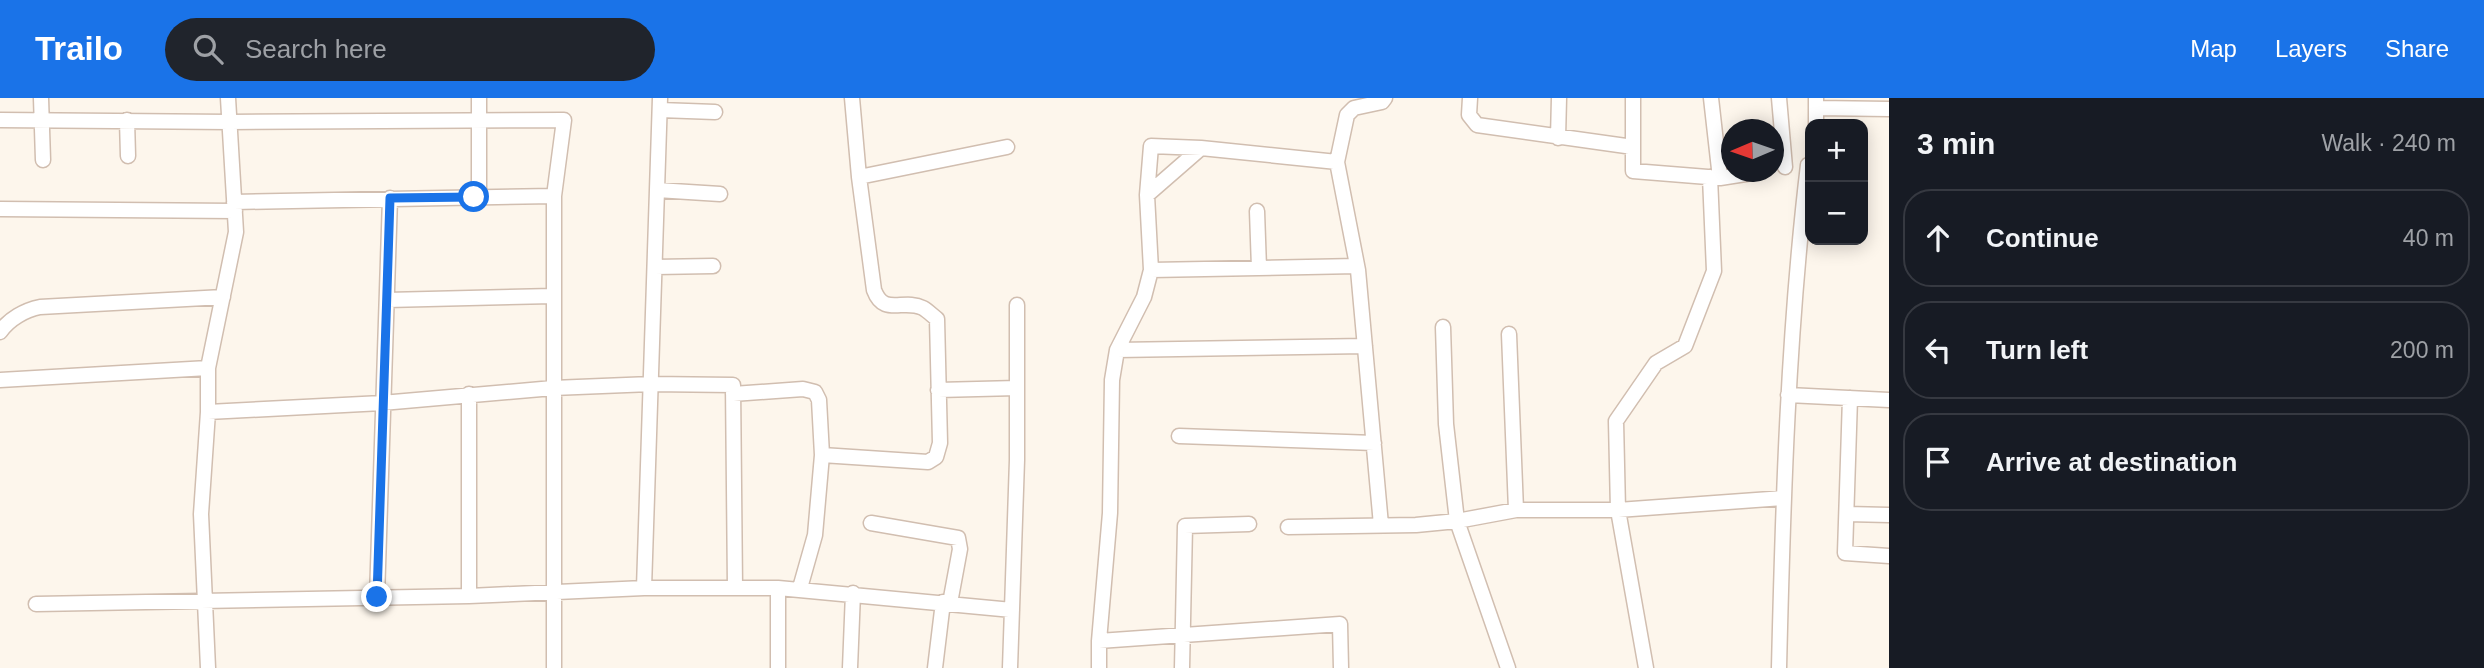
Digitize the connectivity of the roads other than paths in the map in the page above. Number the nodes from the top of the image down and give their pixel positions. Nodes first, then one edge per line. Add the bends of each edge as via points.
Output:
1 (41, 98) edge
2 (228, 98) edge
3 (479, 98) edge
4 (852, 98) edge
5 (1385, 98) edge
6 (1470, 98) edge
7 (1559, 98) edge
8 (1633, 98) edge
9 (1711, 98) edge
10 (1779, 98) edge
11 (1816, 103) edge
12 (660, 104) edge
13 (1889, 109) edge
14 (715, 111) dead end
15 (42, 119) junction
16 (1779, 119) edge
17 (0, 120) edge
18 (127, 120) junction
19 (479, 120) junction
20 (230, 122) junction
21 (1558, 138) junction
22 (1633, 147) junction
23 (1007, 148) dead end
24 (1201, 148) junction
25 (128, 156) dead end
26 (43, 160) dead end
27 (1337, 162) junction
28 (1805, 165) edge
29 (1784, 168) edge
30 (859, 177) junction
31 (1721, 177) edge
32 (1715, 178) junction
33 (1807, 182) edge
34 (657, 190) junction
35 (720, 194) dead end
36 (1147, 195) junction
37 (554, 196) junction
38 (479, 197) junction
39 (390, 198) junction
40 (234, 206) junction
41 (0, 209) edge
42 (1256, 211) dead end
43 (713, 266) dead end
44 (1357, 266) junction
45 (655, 267) junction
46 (1259, 268) junction
47 (1151, 270) junction
48 (553, 296) junction
49 (223, 297) junction
50 (387, 300) junction
51 (1017, 304) dead end
52 (1443, 327) dead end
53 (0, 332) edge
54 (1509, 334) dead end
55 (1365, 346) junction
56 (1117, 351) junction
57 (208, 369) junction
58 (0, 380) edge
59 (651, 384) junction
60 (553, 388) junction
61 (1017, 388) junction
62 (938, 390) junction
63 (469, 394) junction
64 (733, 394) junction
65 (1788, 395) junction
66 (1850, 398) junction
67 (1889, 400) edge
68 (383, 403) junction
69 (208, 412) junction
70 (1179, 436) dead end
71 (1374, 443) junction
72 (822, 455) junction
73 (1783, 498) junction
74 (1516, 510) junction
75 (1618, 510) junction
76 (1847, 514) junction
77 (1889, 516) edge
78 (1457, 521) junction
79 (871, 523) dead end
80 (1249, 524) dead end
81 (1381, 525) junction
82 (1288, 527) dead end
83 (1889, 556) edge
84 (644, 588) junction
85 (735, 588) junction
86 (778, 588) junction
87 (800, 588) junction
88 (552, 592) junction
89 (853, 593) junction
90 (469, 596) junction
91 (377, 597) junction
92 (206, 601) junction
93 (946, 603) junction
94 (36, 604) dead end
95 (1012, 610) junction
96 (1184, 636) junction
97 (1099, 641) junction
98 (208, 668) edge
99 (554, 668) edge
100 (778, 668) edge
101 (850, 668) edge
102 (935, 668) edge
103 (1010, 668) edge
104 (1099, 668) edge
105 (1182, 668) edge
106 (1341, 668) edge
107 (1508, 668) edge
108 (1646, 668) edge
109 (1779, 668) edge

1 - 15 street
2 - 20 street
3 - 19 street
4 - 30 street
5 - 27 street via 1354,108 1347,115
6 - 21 street via 1469,115 1477,125
7 - 21 street
8 - 22 street
9 - 32 street
10 - 16 street
11 - 13 street
12 - 14 street
12 - 34 street
15 - 17 street
15 - 18 street
15 - 26 street
18 - 20 street
18 - 25 street
19 - 20 street
19 - 37 street via 564,120
19 - 38 street
20 - 40 street
21 - 22 street
22 - 32 street via 1633,171
23 - 30 street
24 - 27 street
24 - 36 street
24 - 36 street via 1151,146
27 - 44 street
28 - 29 street
30 - 62 street via 877,299 887,306 923,308 937,319
31 - 32 street
32 - 75 street via 1714,271 1685,346 1656,363 1616,421
33 - 65 street
34 - 35 street
34 - 45 street
36 - 47 street
37 - 38 street
37 - 48 street
38 - 39 street
39 - 40 street
39 - 50 street
40 - 41 street
40 - 49 street via 236,232
42 - 46 street
43 - 45 street
44 - 46 street
44 - 55 street
45 - 59 street
46 - 47 street
47 - 56 street via 1144,297
48 - 50 street
48 - 60 street
49 - 53 street via 40,306
49 - 57 street
50 - 68 street
51 - 61 street
52 - 78 street via 1446,424
54 - 74 street
55 - 56 street
55 - 71 street
56 - 97 street
57 - 58 street
57 - 69 street
59 - 60 street
59 - 64 street via 733,385
59 - 84 street
60 - 63 street
60 - 88 street
61 - 62 street
61 - 95 street
62 - 72 street via 940,443 936,457 929,462
63 - 68 street
63 - 90 street
64 - 72 street via 815,392
64 - 85 street
65 - 66 street
65 - 73 street
66 - 67 street
66 - 76 street
68 - 69 street
68 - 91 street
69 - 92 street via 201,514
70 - 71 street
71 - 81 street
72 - 87 street via 815,535
73 - 75 street
73 - 109 street
74 - 75 street
74 - 78 street
75 - 108 street
76 - 77 street
76 - 83 street via 1845,554
78 - 81 street
78 - 107 street
79 - 93 street via 958,538 960,549
80 - 96 street via 1185,526
81 - 82 street
84 - 85 street
84 - 88 street
85 - 86 street
86 - 87 street
86 - 100 street
87 - 89 street
88 - 90 street
88 - 99 street
89 - 93 street
89 - 101 street
90 - 91 street
91 - 92 street
92 - 94 street
92 - 98 street
93 - 95 street
93 - 102 street
95 - 103 street
96 - 97 street
96 - 105 street
96 - 106 street via 1340,624
97 - 104 street

